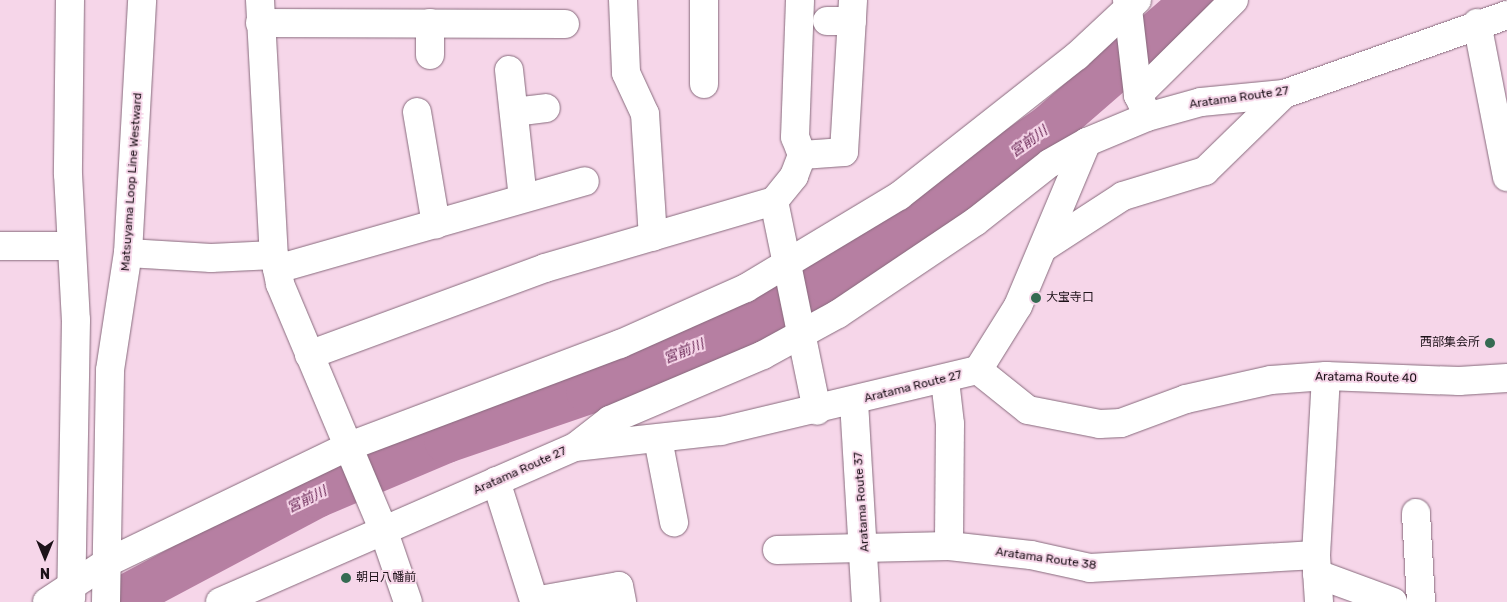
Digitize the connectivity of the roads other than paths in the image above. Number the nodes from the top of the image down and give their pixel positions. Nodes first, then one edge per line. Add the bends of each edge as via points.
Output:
1 (70, 0) edge
2 (142, 0) edge
3 (623, 0) edge
4 (704, 0) edge
5 (800, 0) edge
6 (1234, 0) edge
7 (1130, 9) edge
8 (260, 12) edge
9 (844, 14) edge
10 (1507, 16) edge
11 (430, 23) junction
12 (1476, 23) junction
13 (565, 24) dead end
14 (430, 55) dead end
15 (509, 70) dead end
16 (704, 84) dead end
17 (1284, 94) junction
18 (1143, 106) junction
19 (546, 108) dead end
20 (417, 112) dead end
21 (514, 112) junction
22 (1087, 142) junction
23 (802, 155) junction
24 (1507, 177) edge
25 (585, 181) dead end
26 (523, 198) junction
27 (774, 201) junction
28 (436, 224) junction
29 (653, 237) junction
30 (0, 246) edge
31 (71, 246) junction
32 (1042, 248) junction
33 (128, 253) junction
34 (276, 262) junction
35 (789, 268) junction
36 (801, 329) junction
37 (309, 356) junction
38 (978, 370) junction
39 (1326, 376) junction
40 (1507, 378) edge
41 (945, 380) junction
42 (854, 402) junction
43 (817, 411) junction
44 (658, 439) junction
45 (575, 447) junction
46 (349, 452) junction
47 (496, 481) junction
48 (1416, 513) dead end
49 (674, 522) dead end
50 (384, 532) junction
51 (866, 546) junction
52 (949, 546) junction
53 (777, 550) dead end
54 (1317, 564) junction
55 (106, 582) edge
56 (265, 592) edge
57 (71, 594) edge
58 (47, 602) edge
59 (220, 602) edge
60 (408, 602) edge
61 (622, 602) edge
62 (866, 602) edge
63 (1319, 602) edge
64 (1393, 602) edge
65 (1421, 602) edge

1 - 31 street via 68,174
2 - 33 street, Matsuyama Loop Line Westward
3 - 29 street via 626,73 644,114
4 - 16 street
5 - 23 street via 795,137
6 - 18 street
7 - 18 street
7 - 35 street via 1077,56 899,196
8 - 11 street
8 - 34 street
9 - 23 street via 844,152
10 - 12 street, Aratama Route 27
11 - 13 street
11 - 14 street
12 - 17 street, Aratama Route 27
12 - 24 street
15 - 21 street
17 - 18 street, Aratama Route 27
17 - 32 street via 1205,171 1123,196
18 - 22 street, Aratama Route 27
19 - 21 street
20 - 28 street
21 - 26 street
22 - 32 street, Aratama Route 27
22 - 36 street via 1050,163 901,274
23 - 27 street via 794,176
25 - 26 street
26 - 28 street
27 - 29 street
27 - 35 street
28 - 34 street
29 - 37 street via 454,299
30 - 31 street
31 - 57 street via 76,330
32 - 38 street, Aratama Route 27 via 1018,306
33 - 34 street
33 - 55 street, Matsuyama Loop Line Westward via 110,370
34 - 37 street
35 - 36 street
35 - 46 street via 620,344
36 - 43 street
36 - 45 street via 745,363 610,420
37 - 46 street
38 - 39 street, Aratama Route 40 via 1028,410 1100,424 1121,423 1207,393 1271,380
38 - 41 street, Aratama Route 27
39 - 40 street, Aratama Route 40 via 1459,381
39 - 54 street
41 - 42 street, Aratama Route 27
41 - 52 street via 950,424
42 - 43 street, Aratama Route 27
42 - 51 street, Aratama Route 37
43 - 44 street, Aratama Route 27 via 721,431
44 - 45 street, Aratama Route 27
44 - 49 street
45 - 47 street, Aratama Route 27
46 - 50 street
46 - 55 street
47 - 50 street, Aratama Route 27
47 - 61 street via 534,601 619,586
48 - 65 street
50 - 56 street, Aratama Route 27
50 - 60 street
51 - 52 street, Aratama Route 38
51 - 53 street, Aratama Route 38
51 - 62 street, Aratama Route 37
52 - 54 street, Aratama Route 38 via 1031,556 1090,568
54 - 63 street
54 - 64 street
55 - 57 street
56 - 59 street, Aratama Route 27
57 - 58 street

